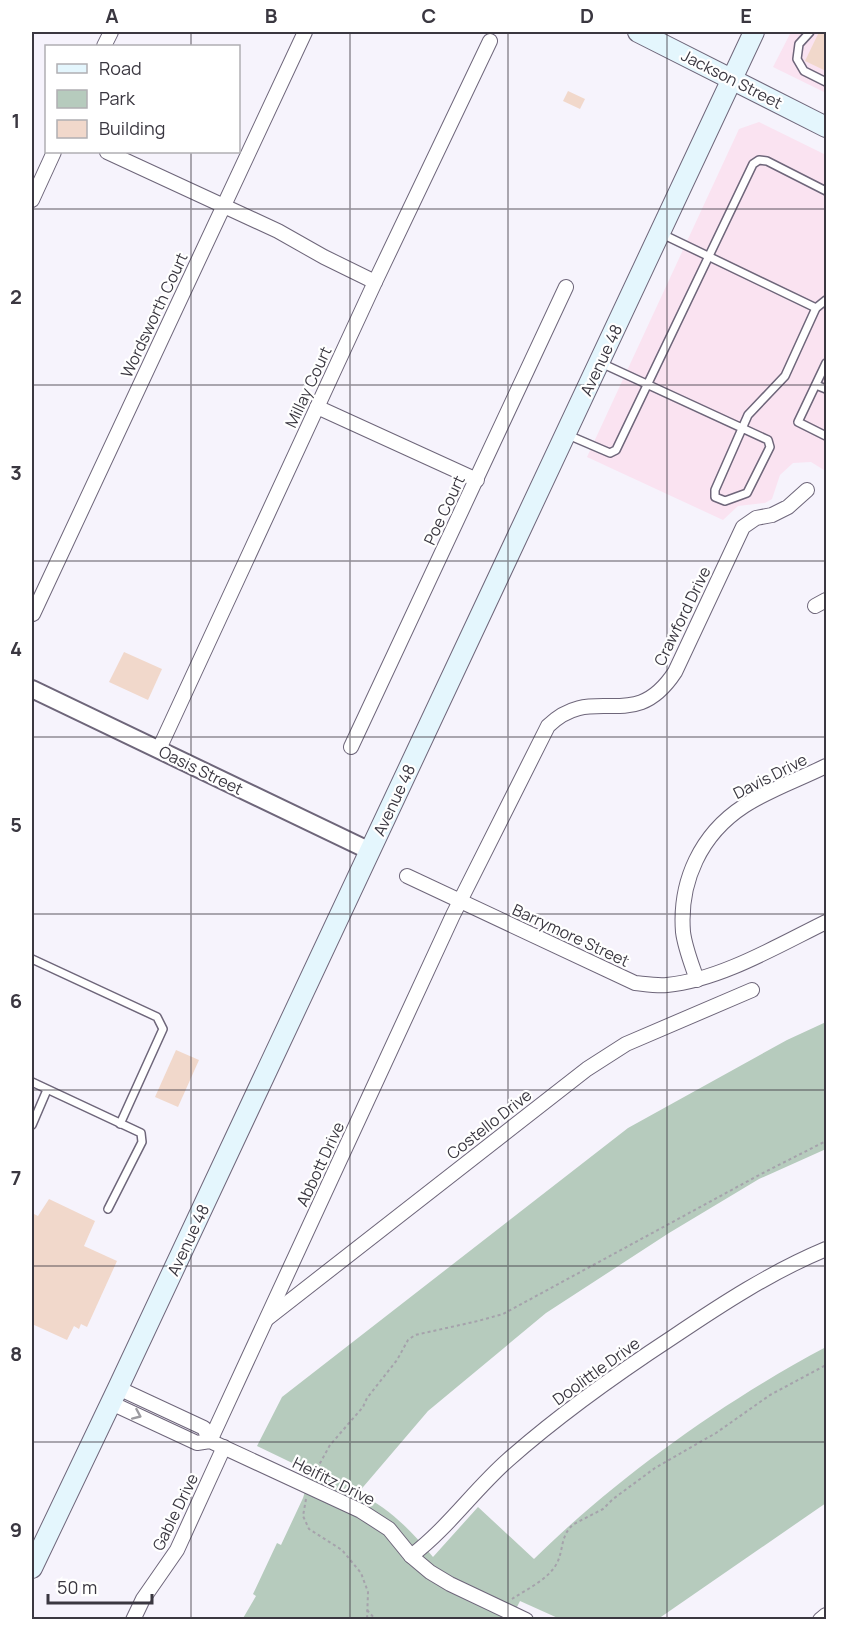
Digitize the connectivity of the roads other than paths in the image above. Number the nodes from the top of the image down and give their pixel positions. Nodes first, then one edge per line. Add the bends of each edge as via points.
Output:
1 (305, 32) edge
2 (638, 32) edge
3 (754, 32) edge
4 (810, 32) edge
5 (490, 41) dead end
6 (732, 79) junction
7 (826, 82) edge
8 (826, 127) edge
9 (54, 153) edge
10 (109, 153) edge
11 (826, 191) edge
12 (32, 200) edge
13 (223, 205) junction
14 (661, 233) junction
15 (709, 256) junction
16 (375, 282) junction
17 (566, 287) dead end
18 (826, 300) edge
19 (816, 308) junction
20 (599, 363) junction
21 (826, 363) edge
22 (648, 385) junction
23 (816, 385) junction
24 (826, 389) edge
25 (317, 407) junction
26 (742, 429) junction
27 (566, 434) junction
28 (826, 436) edge
29 (477, 480) junction
30 (807, 490) dead end
31 (33, 614) dead end
32 (32, 689) edge
33 (351, 747) dead end
34 (159, 749) junction
35 (826, 766) edge
36 (370, 851) junction
37 (407, 876) dead end
38 (460, 902) junction
39 (826, 922) edge
40 (32, 959) edge
41 (697, 980) junction
42 (752, 990) dead end
43 (32, 1082) edge
44 (47, 1090) junction
45 (120, 1124) junction
46 (32, 1125) edge
47 (108, 1209) dead end
48 (826, 1249) edge
49 (267, 1319) junction
50 (115, 1396) junction
51 (171, 1412) junction
52 (164, 1427) junction
53 (210, 1441) junction
54 (224, 1447) junction
55 (411, 1556) junction
56 (32, 1568) edge
57 (826, 1615) edge
58 (133, 1620) edge
59 (526, 1620) edge
60 (820, 1620) edge

1 - 13 street, Wordsworth Court
2 - 6 main road, Jackson Street
3 - 6 main road, Avenue 48
4 - 7 lane via 799,44 797,59 804,71
5 - 16 street, Millay Court
6 - 8 main road, Jackson Street
6 - 14 main road, Avenue 48
9 - 12 street
10 - 13 street
11 - 15 lane via 759,160 753,164
13 - 16 street
13 - 31 street, Wordsworth Court
14 - 15 lane
14 - 20 main road, Avenue 48
15 - 19 lane
15 - 22 lane
16 - 25 street, Millay Court
17 - 29 street, Poe Court
18 - 19 lane
19 - 26 lane via 785,376 748,416
20 - 22 lane
20 - 27 main road, Avenue 48
21 - 23 lane
22 - 26 lane
22 - 27 lane via 616,450 610,453
23 - 24 lane
23 - 28 lane via 798,422
25 - 29 street
25 - 34 street, Millay Court
26 - 26 lane via 715,490 715,498 725,501 747,493 770,447 768,441
27 - 36 main road, Avenue 48
29 - 33 street, Poe Court
30 - 38 street, Crawford Drive via 788,507 743,527 666,686 640,704 580,706 548,726
32 - 34 street, Oasis Street
34 - 36 street, Oasis Street
35 - 41 street, Davis Drive via 745,805 701,849 691,870 683,907 686,945
36 - 50 main road, Avenue 48
37 - 38 street, Barrymore Street
38 - 41 street, Barrymore Street via 635,983 665,985
38 - 49 street, Abbott Drive
39 - 41 street, Barrymore Street
40 - 45 lane via 161,1022 163,1029
42 - 49 street, Costello Drive via 626,1044 587,1069
43 - 44 lane
44 - 45 lane
44 - 46 lane
45 - 47 lane via 141,1133 142,1142
48 - 55 street, Doolittle Drive via 737,1294 583,1398 508,1460
49 - 53 street, Abbott Drive
50 - 51 street, Heifitz Drive
50 -> 52 street, Heifitz Drive
50 - 56 main road, Avenue 48
51 - 52 lane
51 - 53 street, Heifitz Drive via 204,1428
52 - 53 street, Heifitz Drive via 197,1443
53 - 54 street, Heifitz Drive
54 - 55 street, Heifitz Drive via 376,1519
54 - 58 street, Gable Drive via 177,1550
55 - 59 street, Heifitz Drive via 450,1584
57 - 60 street

